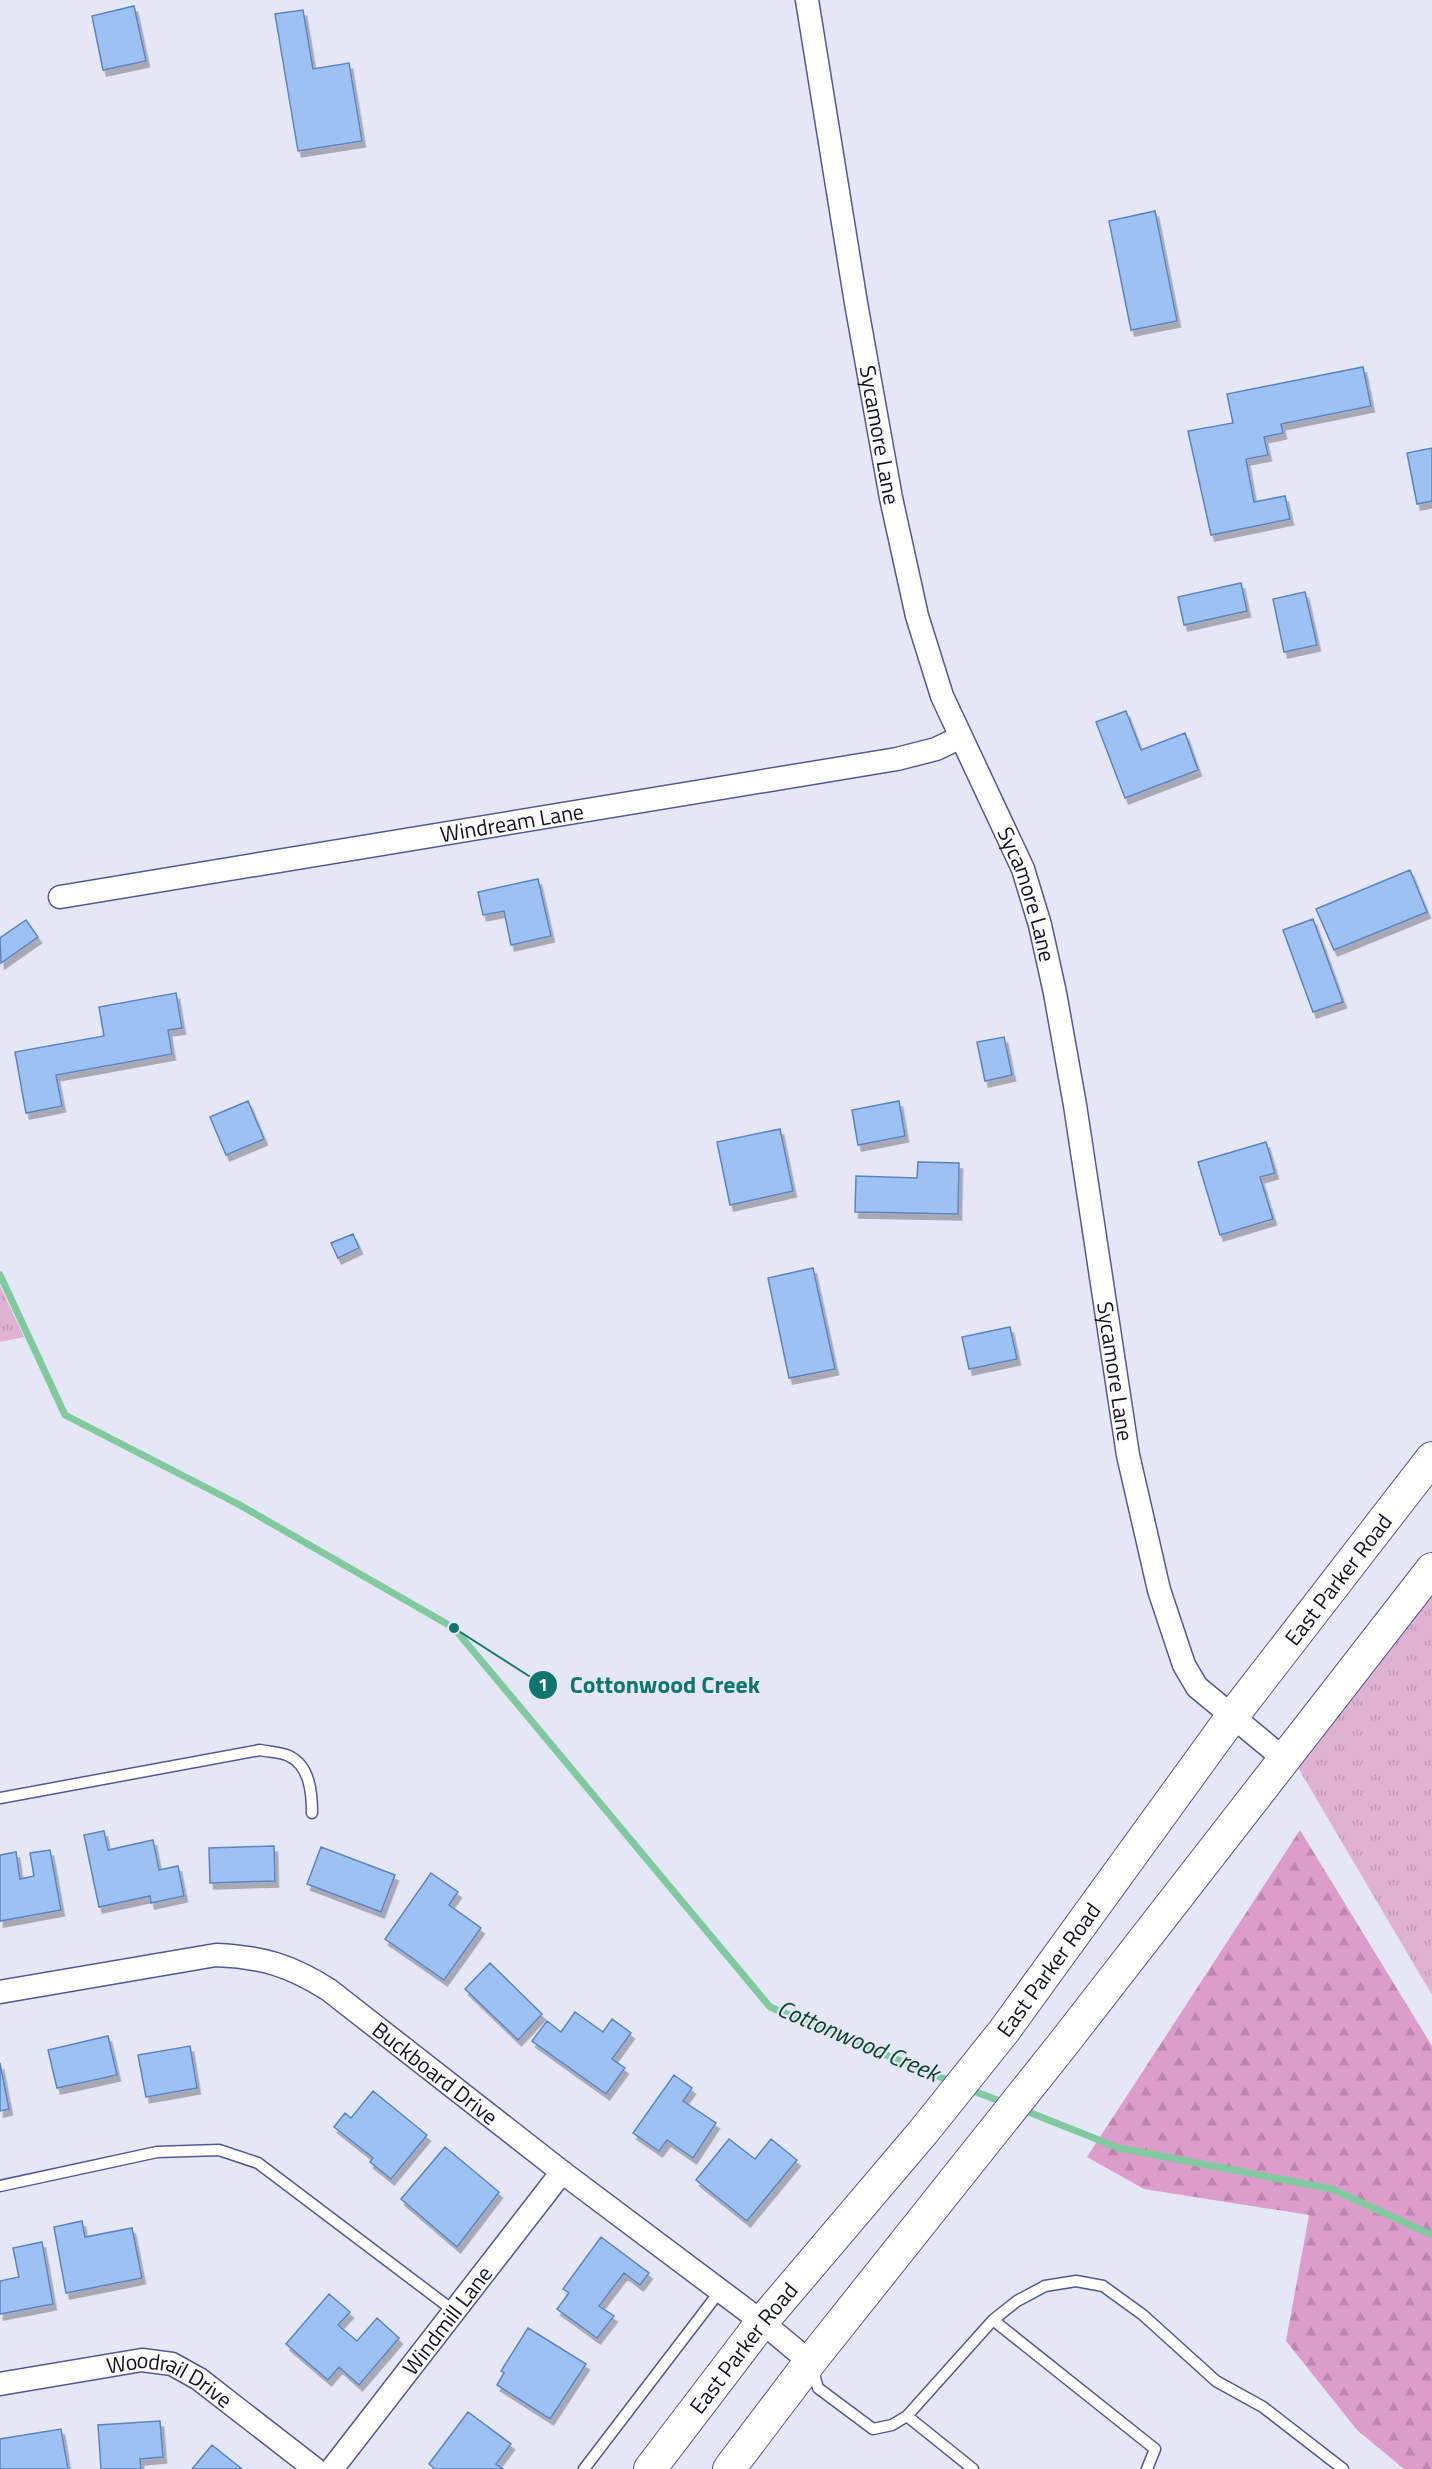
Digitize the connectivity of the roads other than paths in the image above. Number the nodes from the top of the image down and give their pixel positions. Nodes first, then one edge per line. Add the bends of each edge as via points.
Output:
1 (807, 0) edge
2 (960, 737) junction
3 (60, 897) dead end
4 (1432, 1458) edge
5 (1432, 1569) edge
6 (1231, 1718) junction
7 (1284, 1759) junction
8 (0, 1798) edge
9 (312, 1813) dead end
10 (0, 1992) edge
11 (562, 2172) junction
12 (0, 2186) edge
13 (720, 2291) junction
14 (454, 2311) junction
15 (993, 2320) junction
16 (762, 2322) junction
17 (810, 2362) junction
18 (0, 2384) edge
19 (907, 2416) junction
20 (315, 2469) edge
21 (332, 2469) edge
22 (584, 2469) edge
23 (650, 2469) edge
24 (729, 2469) edge
25 (973, 2469) edge
26 (1147, 2469) edge
27 (1342, 2469) edge

1 - 2 street, Sycamore Lane via 856,303 907,576 933,672
2 - 3 street, Windream Lane via 897,759
2 - 6 street, Sycamore Lane via 1023,869 1040,925 1076,1105 1128,1455 1159,1590 1190,1677
4 - 6 main road, East Parker Road
5 - 7 main road
6 - 7 street, Sycamore Lane
6 - 16 main road, East Parker Road via 1004,2031 924,2132
7 - 17 main road via 1064,2044
8 - 9 lane via 260,1750 290,1756 303,1770 312,1789
10 - 11 street, Buckboard Drive via 216,1955 252,1957 300,1972 329,1990
11 - 13 street, Buckboard Drive
11 - 14 street, Windmill Lane
12 - 14 lane via 157,2152 219,2150 258,2163
13 - 16 street, Buckboard Drive
13 - 22 lane
14 - 21 street, Windmill Lane
15 - 19 lane
15 - 26 lane via 1155,2449
15 - 27 lane via 1045,2286 1076,2281 1103,2286 1143,2315 1216,2381 1263,2407
16 - 17 street, Buckboard Drive
16 - 23 main road, East Parker Road
17 - 19 lane via 818,2388 873,2429 892,2425
17 - 24 main road
18 - 20 street, Woodrail Drive via 142,2361 172,2364 199,2379
19 - 25 lane

